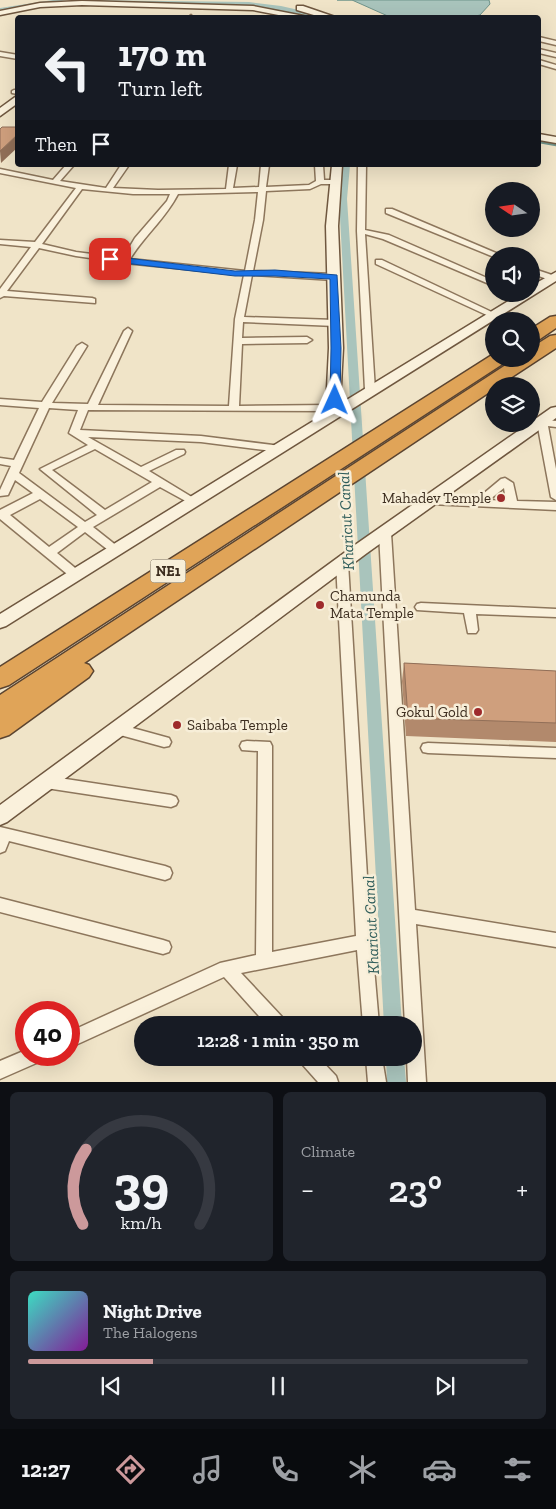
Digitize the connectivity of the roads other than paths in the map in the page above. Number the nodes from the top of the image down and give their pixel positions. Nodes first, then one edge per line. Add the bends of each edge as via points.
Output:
1 (29, 0) edge
2 (191, 0) edge
3 (174, 4) edge
4 (0, 5) edge
5 (0, 13) edge
6 (151, 15) dead end
7 (294, 15) edge
8 (324, 15) edge
9 (541, 39) edge
10 (556, 43) edge
11 (541, 51) edge
12 (0, 54) edge
13 (556, 55) edge
14 (15, 56) edge
15 (541, 63) edge
16 (556, 67) edge
17 (15, 94) edge
18 (15, 95) edge
19 (0, 104) edge
20 (0, 113) edge
21 (541, 137) edge
22 (556, 140) edge
23 (68, 167) edge
24 (124, 167) edge
25 (233, 167) edge
26 (265, 167) edge
27 (319, 167) edge
28 (337, 167) edge
29 (362, 167) edge
30 (0, 171) edge
31 (55, 182) junction
32 (320, 182) junction
33 (336, 182) junction
34 (81, 186) junction
35 (264, 189) junction
36 (108, 190) junction
37 (229, 190) junction
38 (175, 192) junction
39 (389, 211) dead end
40 (361, 231) junction
41 (0, 242) edge
42 (37, 245) junction
43 (485, 250) edge
44 (125, 262) junction
45 (379, 262) dead end
46 (248, 273) junction
47 (540, 273) edge
48 (334, 277) junction
49 (554, 277) edge
50 (485, 280) edge
51 (540, 285) edge
52 (0, 294) edge
53 (92, 301) dead end
54 (513, 302) edge
55 (487, 312) edge
56 (498, 312) edge
57 (239, 319) junction
58 (485, 320) edge
59 (556, 321) edge
60 (335, 323) junction
61 (128, 331) dead end
62 (540, 331) edge
63 (307, 340) dead end
64 (556, 340) edge
65 (237, 341) junction
66 (82, 346) dead end
67 (540, 350) edge
68 (486, 367) edge
69 (516, 367) edge
70 (370, 390) junction
71 (0, 402) edge
72 (45, 406) junction
73 (88, 407) junction
74 (234, 408) junction
75 (556, 411) edge
76 (335, 412) junction
77 (549, 423) edge
78 (74, 433) junction
79 (96, 445) junction
80 (281, 448) junction
81 (180, 452) dead end
82 (0, 461) edge
83 (17, 469) junction
84 (141, 471) junction
85 (160, 482) junction
86 (0, 493) edge
87 (40, 494) junction
88 (556, 497) edge
89 (430, 501) junction
90 (195, 502) junction
91 (479, 503) junction
92 (512, 504) junction
93 (556, 506) edge
94 (1, 514) edge
95 (105, 515) junction
96 (85, 527) junction
97 (385, 533) junction
98 (116, 550) junction
99 (238, 551) junction
100 (50, 552) junction
101 (342, 563) junction
102 (174, 568) junction
103 (76, 575) junction
104 (421, 607) dead end
105 (470, 609) junction
106 (556, 613) edge
107 (0, 622) edge
108 (472, 630) dead end
109 (0, 662) edge
110 (0, 679) edge
111 (0, 708) edge
112 (0, 728) edge
113 (118, 729) junction
114 (164, 742) dead end
115 (247, 746) dead end
116 (428, 748) dead end
117 (556, 753) edge
118 (46, 782) junction
119 (170, 801) dead end
120 (0, 816) edge
121 (1, 838) edge
122 (165, 872) dead end
123 (0, 906) edge
124 (406, 916) junction
125 (556, 940) edge
126 (363, 942) junction
127 (163, 947) dead end
128 (264, 961) junction
129 (226, 968) junction
130 (270, 1016) edge
131 (370, 1016) edge
132 (80, 1035) edge
133 (15, 1064) edge
134 (315, 1066) edge
135 (375, 1066) edge
136 (0, 1070) edge
137 (330, 1082) edge
138 (377, 1082) edge
139 (417, 1082) edge

1 - 4 street
2 - 8 street via 248,1 302,8
3 - 5 street via 58,3
3 - 6 street
3 - 7 street via 261,9
9 - 10 street
11 - 13 street
12 - 14 street
15 - 16 street
17 - 19 street
18 - 20 street
21 - 22 street
23 - 31 street
24 - 36 street
25 - 37 street
26 - 35 street
27 - 32 street
28 - 33 street
29 - 40 street
30 - 31 street
31 - 34 street
32 - 33 street
32 - 35 street via 310,187
33 - 48 street via 332,226
34 - 36 street
34 - 42 street
35 - 37 street
35 - 46 street
36 - 38 street
37 - 38 street
38 - 44 street
39 - 43 street
40 - 50 street via 386,237
40 - 70 street
41 - 42 street
42 - 44 street
42 - 52 street
44 - 46 street
45 - 55 street
46 - 48 street
46 - 57 street
47 - 49 street
48 - 60 street
49 - 51 street
52 - 53 street
54 - 56 street
57 - 60 street
57 - 65 street
58 - 70 street
59 - 62 highway
60 - 76 street
61 - 73 street
63 - 65 street
64 - 67 highway
65 - 74 street
66 - 72 street
68 - 102 highway, NE1
69 - 99 highway, NE1
70 - 76 street
71 - 72 street
72 - 73 street
72 - 83 street
73 - 74 street
73 - 78 street
74 - 76 street
75 - 77 street
76 - 80 street
77 - 88 street
77 - 89 street
78 - 79 street
78 - 80 street via 201,439
79 - 84 street
79 - 95 street via 45,469
80 - 90 street
81 - 84 street
82 - 83 street
83 - 86 street via 4,493
83 - 87 street
84 - 85 street
85 - 90 street
85 - 95 street
87 - 94 street
87 - 96 street
89 - 91 street
89 - 97 street
90 - 98 street
91 - 92 street
91 - 92 street via 505,481
92 - 93 street
94 - 100 street
95 - 96 street
96 - 98 street
96 - 100 street
97 - 101 street
97 - 124 street
98 - 103 street
99 - 111 highway, NE1
99 - 112 highway via 212,577
100 - 103 street
101 - 113 street
101 - 126 street via 352,690
102 - 109 highway via 120,592
102 - 110 highway, NE1
103 - 107 street
104 - 105 street
105 - 106 street
105 - 108 street
113 - 114 street
113 - 118 street
115 - 128 street via 265,746
116 - 117 street
118 - 119 street
118 - 120 street
121 - 122 street
123 - 127 street
124 - 125 street
124 - 139 street
126 - 128 street
126 - 131 street
128 - 129 street
129 - 130 street
129 - 132 street
133 - 136 street
134 - 137 street
135 - 138 street

